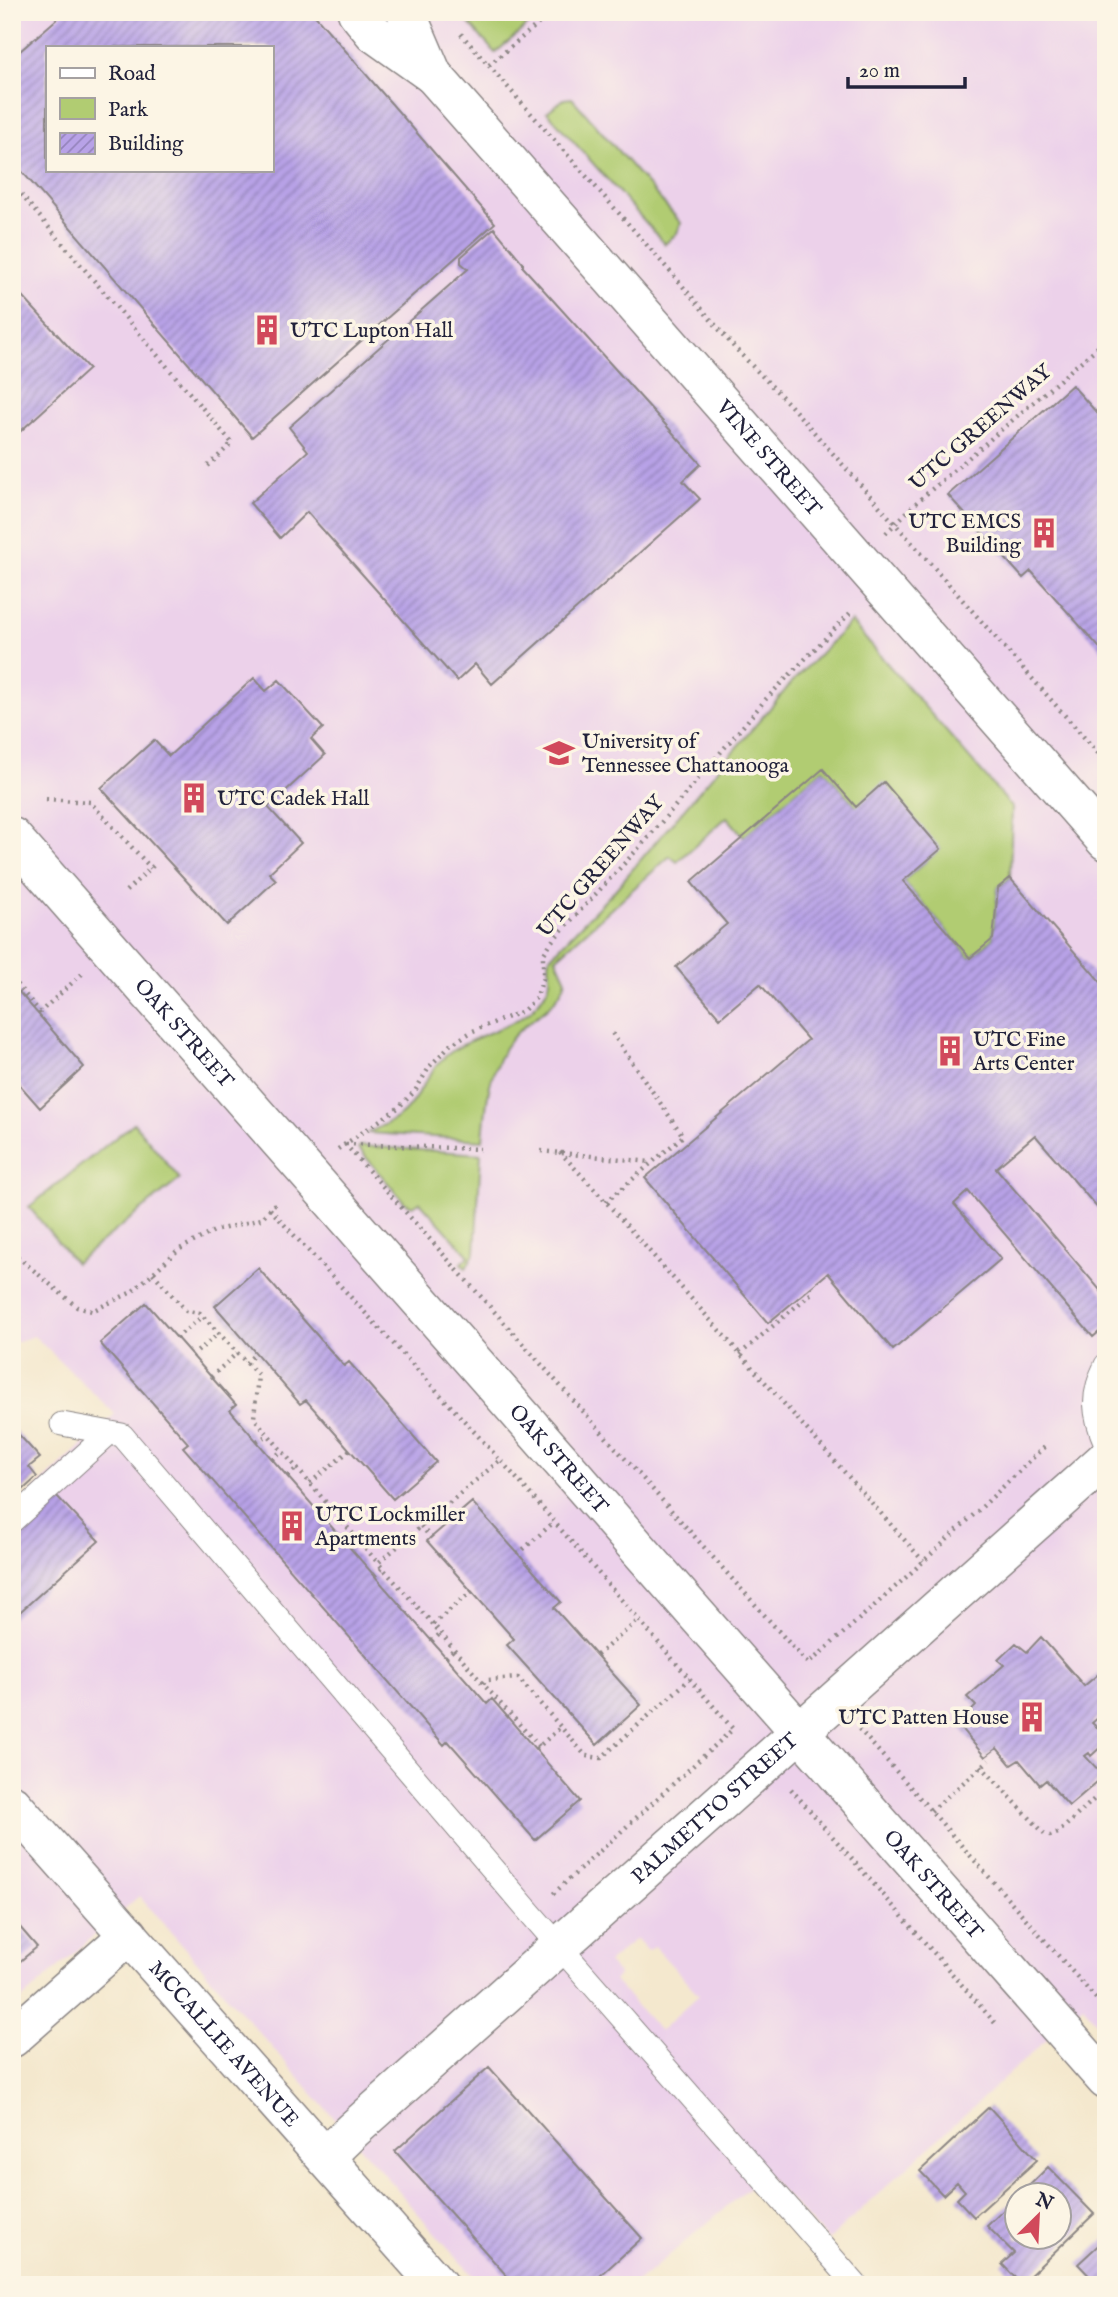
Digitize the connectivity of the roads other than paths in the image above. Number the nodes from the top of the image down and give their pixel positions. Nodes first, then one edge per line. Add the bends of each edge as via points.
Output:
1 (357, 12) edge
2 (406, 12) edge
3 (433, 75) junction
4 (12, 837) edge
5 (1106, 841) edge
6 (1106, 1365) edge
7 (62, 1424) dead end
8 (109, 1433) junction
9 (1106, 1444) edge
10 (1106, 1459) edge
11 (12, 1521) edge
12 (801, 1731) junction
13 (12, 1804) edge
14 (129, 1935) junction
15 (559, 1946) junction
16 (12, 2038) edge
17 (1106, 2080) edge
18 (325, 2157) junction
19 (438, 2285) edge
20 (856, 2285) edge

1 - 3 street, VINE STREET via 374,33
2 - 3 street, VINE STREET
3 - 5 street, VINE STREET
4 - 12 street, OAK STREET
6 - 9 lane via 1095,1400 1096,1422
7 - 8 lane
8 - 11 lane
8 - 15 lane via 122,1435
10 - 12 street, PALMETTO STREET
12 - 15 street, PALMETTO STREET
12 - 17 street, OAK STREET
13 - 14 street, MCCALLIE AVENUE
14 - 16 street
14 - 18 street, MCCALLIE AVENUE
15 - 18 street, PALMETTO STREET
15 - 20 lane
18 - 19 street, MCCALLIE AVENUE

